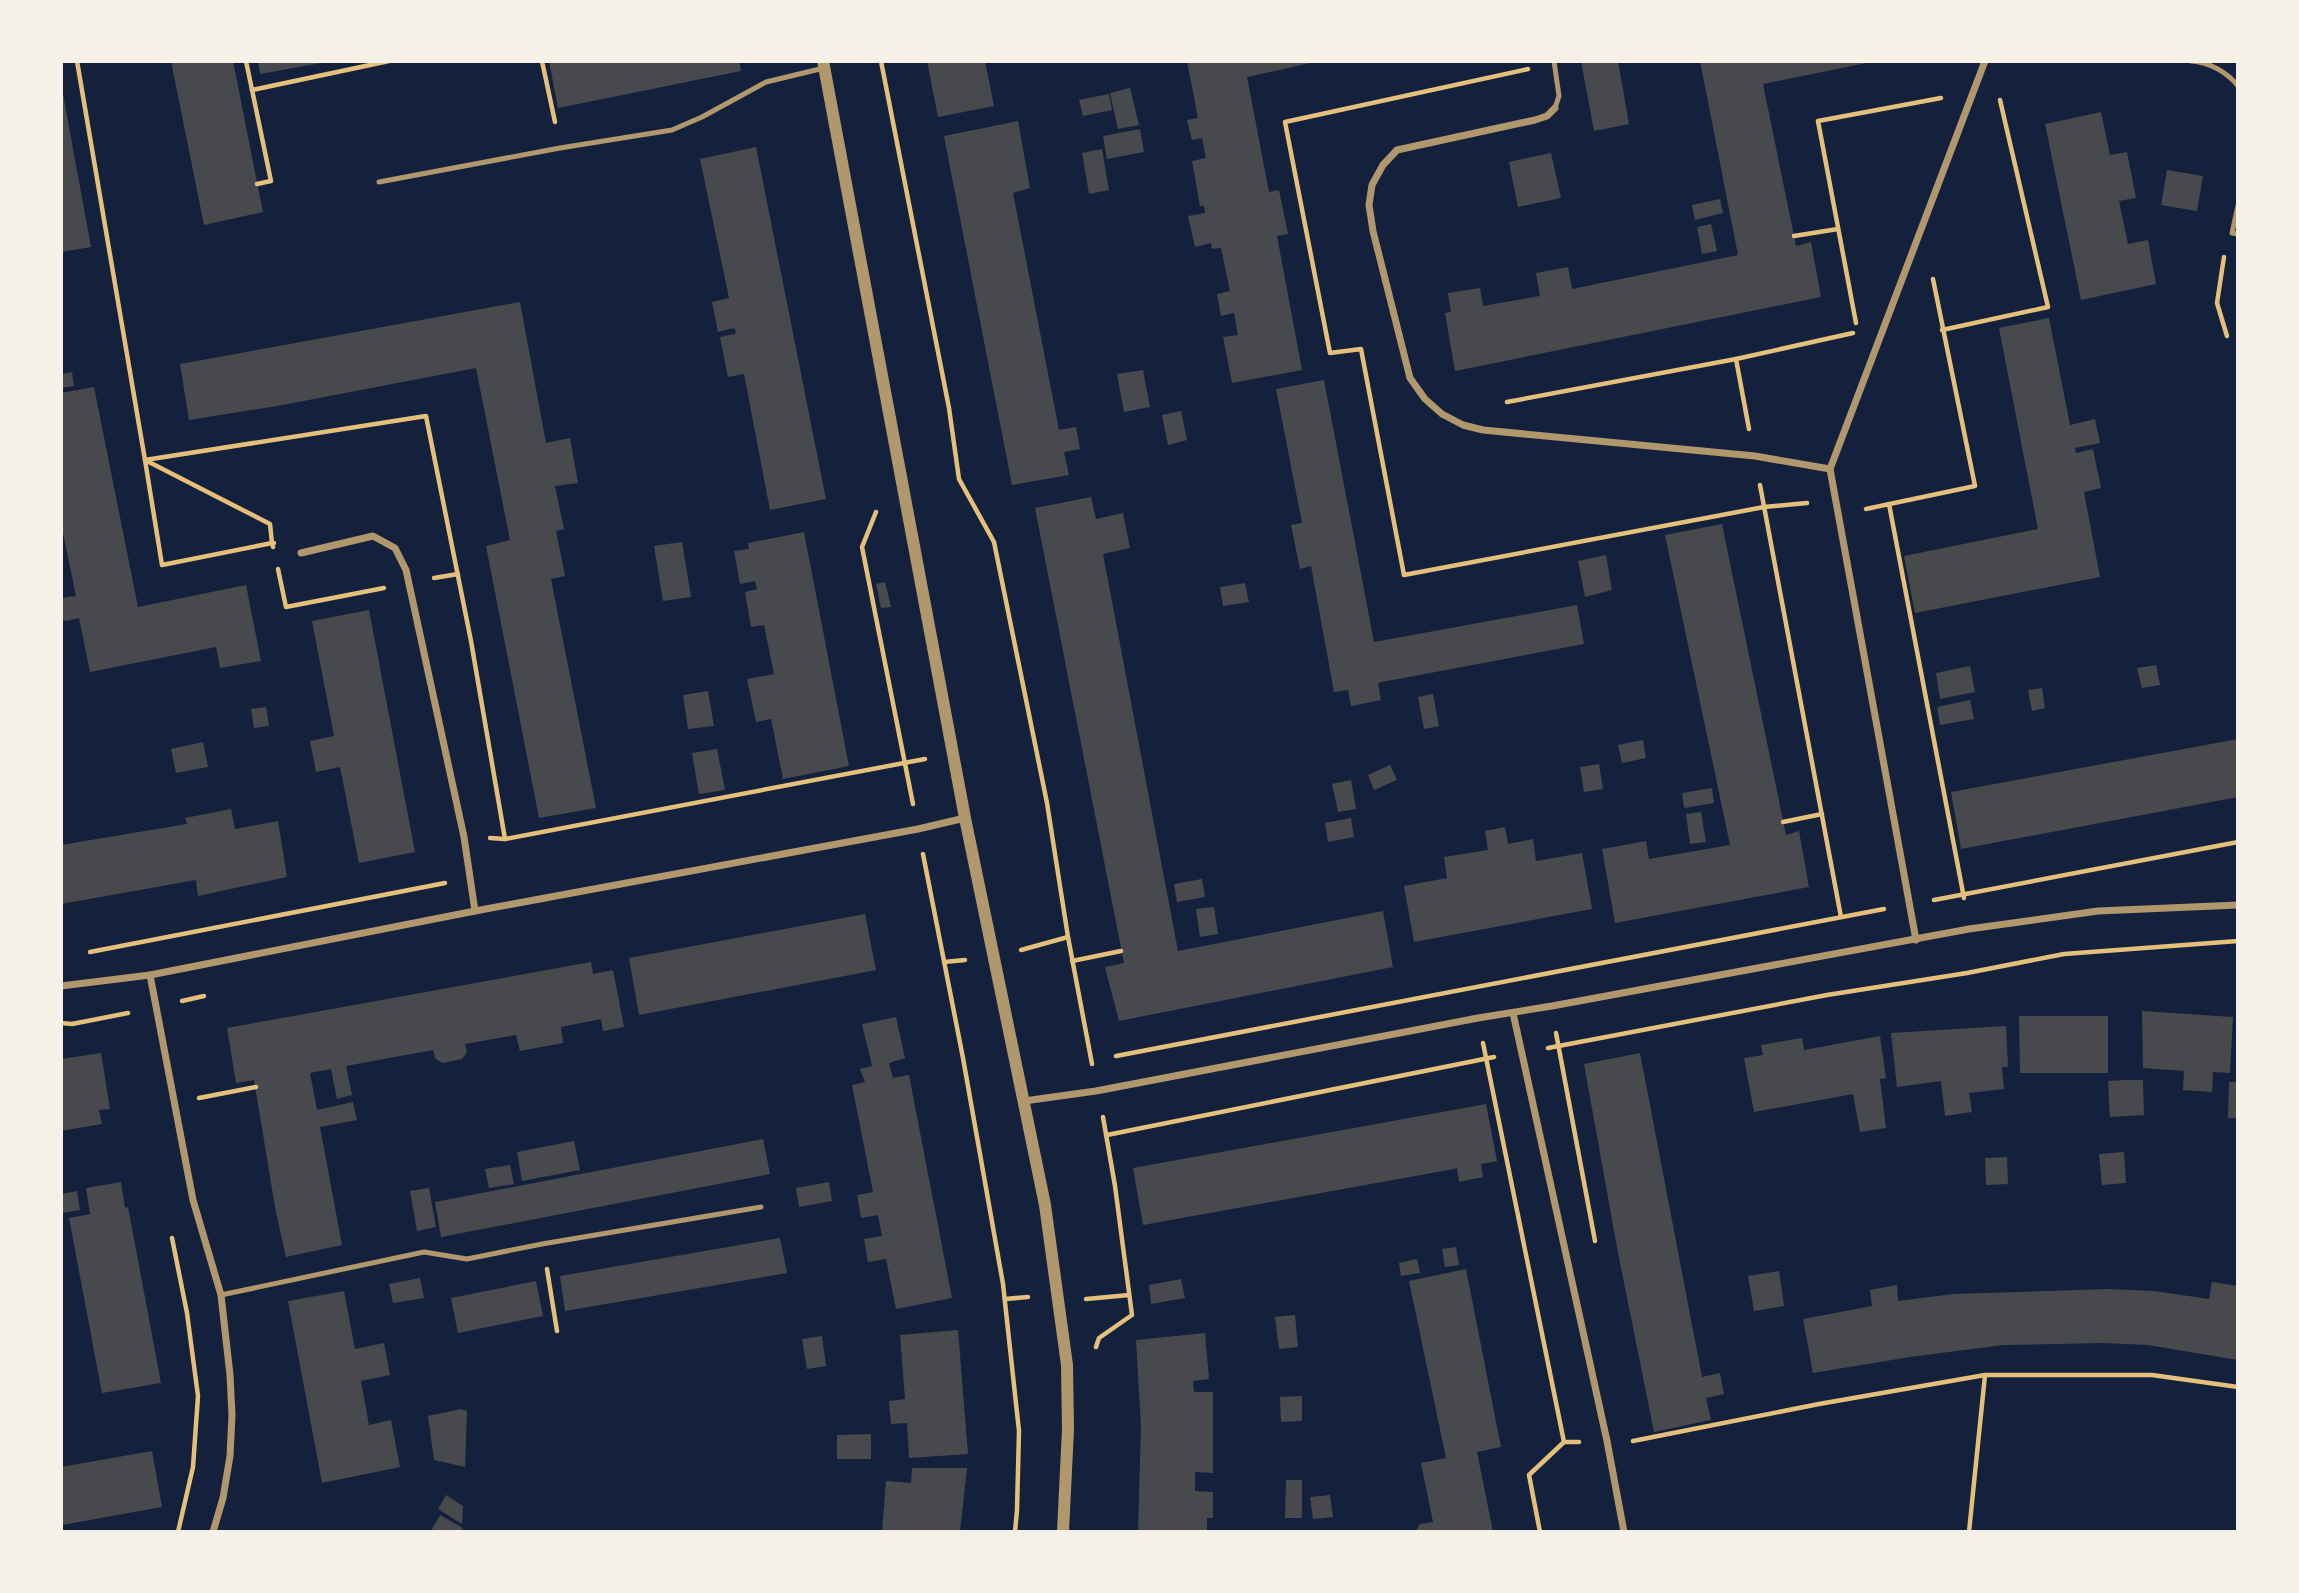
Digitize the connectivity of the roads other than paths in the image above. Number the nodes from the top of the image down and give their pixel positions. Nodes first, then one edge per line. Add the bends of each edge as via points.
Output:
1 (1985, 61) edge
2 (2191, 61) edge
3 (1554, 62) edge
4 (824, 65) edge
5 (2238, 86) edge
6 (1555, 108) joint
7 (379, 182) dead end
8 (2238, 206) edge
9 (2235, 233) edge
10 (1830, 469) junction
11 (301, 553) road end
12 (965, 818) junction
13 (2238, 905) edge
14 (475, 911) junction
15 (1916, 940) junction
16 (150, 975) junction
17 (61, 986) edge
18 (1513, 1013) junction
19 (1024, 1101) junction
20 (761, 1207) dead end
21 (221, 1295) junction
22 (213, 1532) edge
23 (1063, 1532) edge
24 (1624, 1532) edge

1 - 10 street
2 - 5 lane via 2204,61
3 - 6 lane via 1559,96
4 - 7 lane via 766,82 672,130
4 - 12 street
6 - 10 street via 1535,120 1397,150 1372,185 1373,231 1410,378 1424,399 1452,420 1483,430 1755,456
8 - 9 lane
10 - 15 street
11 - 14 street via 373,536 396,548 409,583 464,838
12 - 14 street
12 - 19 street
13 - 15 street via 2098,911
14 - 16 street
15 - 18 street
16 - 17 street
16 - 21 street via 193,1200
18 - 19 street
18 - 24 street
19 - 23 street via 1045,1205 1067,1365 1069,1429
20 - 21 lane via 467,1259 424,1252
21 - 22 street via 232,1415 230,1456

